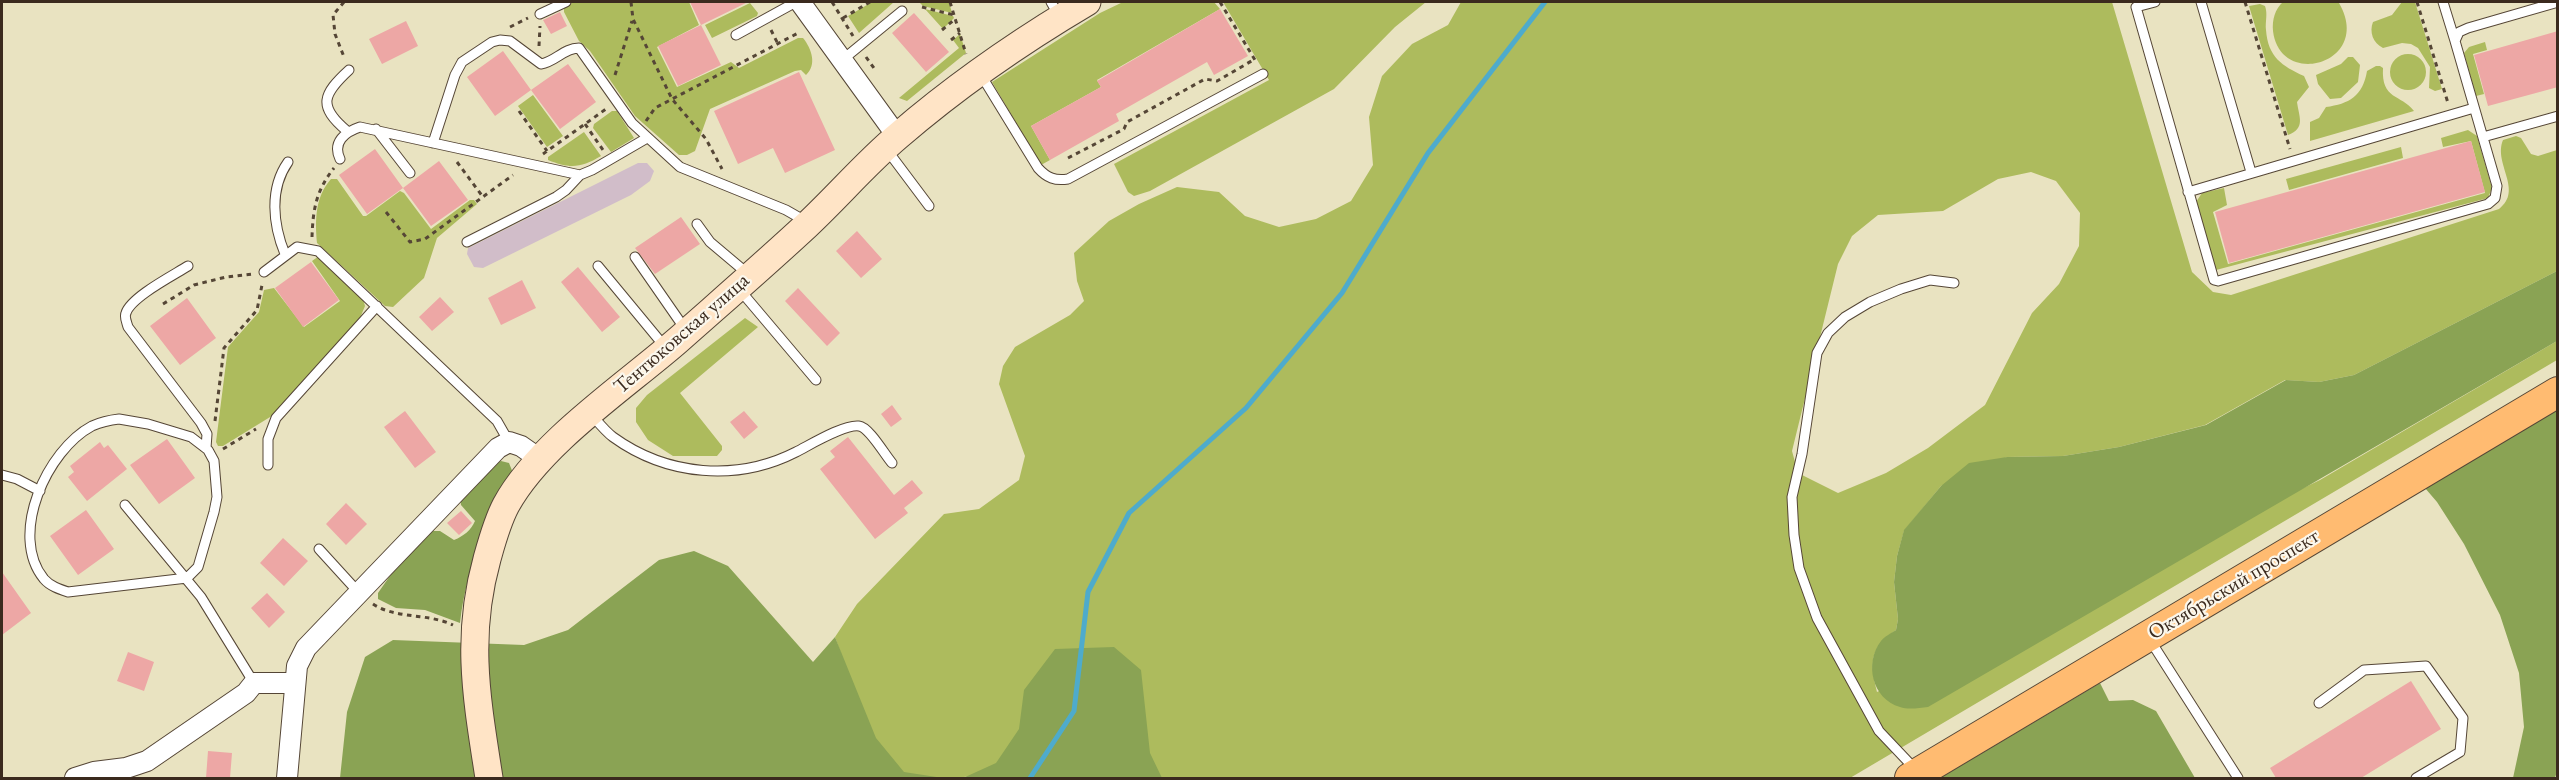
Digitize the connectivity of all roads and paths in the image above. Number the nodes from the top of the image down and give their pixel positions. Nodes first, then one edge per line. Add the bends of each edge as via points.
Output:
1 (344, 2) edge
2 (566, 2) edge
3 (631, 2) edge
4 (798, 2) edge
5 (832, 2) edge
6 (870, 2) edge
7 (950, 2) edge
8 (1087, 2) edge
9 (1220, 2) edge
10 (2155, 2) edge
11 (2201, 2) edge
12 (2245, 2) edge
13 (2417, 2) edge
14 (2443, 2) edge
15 (2558, 3) edge
16 (922, 7) dead end
17 (1055, 10) edge
18 (902, 11) dead end
19 (540, 14) junction
20 (955, 17) junction
21 (842, 18) junction
22 (633, 19) junction
23 (818, 28) junction
24 (942, 30) dead end
25 (960, 33) junction
26 (736, 34) dead end
27 (951, 40) dead end
28 (2455, 41) junction
29 (492, 42) junction
30 (539, 45) dead end
31 (860, 46) junction
32 (1255, 59) junction
33 (841, 61) junction
34 (969, 67) junction
35 (349, 70) joint
36 (876, 73) dead end
37 (1263, 74) joint
38 (610, 91) junction
39 (672, 99) junction
40 (617, 102) junction
41 (2437, 106) dead end
42 (2474, 108) junction
43 (519, 111) dead end
44 (2558, 116) edge
45 (585, 124) junction
46 (376, 129) junction
47 (347, 131) junction
48 (644, 134) junction
49 (2483, 137) junction
50 (891, 142) junction
51 (433, 143) junction
52 (446, 146) junction
53 (2301, 146) dead end
54 (547, 151) junction
55 (1068, 158) dead end
56 (340, 159) joint
57 (610, 159) junction
58 (288, 162) dead end
59 (528, 165) junction
60 (2251, 172) junction
61 (410, 173) dead end
62 (580, 175) junction
63 (733, 189) junction
64 (2188, 192) junction
65 (483, 197) junction
66 (929, 206) dead end
67 (386, 212) dead end
68 (697, 224) dead end
69 (808, 224) junction
70 (467, 242) dead end
71 (311, 249) junction
72 (285, 254) junction
73 (635, 258) dead end
74 (188, 266) dead end
75 (598, 266) dead end
76 (264, 272) junction
77 (743, 282) junction
78 (1954, 283) dead end
79 (163, 304) dead end
80 (377, 306) junction
81 (687, 332) junction
82 (667, 349) junction
83 (816, 380) dead end
84 (2558, 392) edge
85 (590, 414) junction
86 (276, 418) junction
87 (509, 442) junction
88 (208, 452) junction
89 (541, 460) junction
90 (892, 463) dead end
91 (268, 465) dead end
92 (2, 475) edge
93 (40, 491) junction
94 (125, 505) dead end
95 (319, 549) dead end
96 (187, 578) junction
97 (360, 594) junction
98 (2148, 636) junction
99 (473, 643) junction
100 (254, 683) junction
101 (295, 683) junction
102 (2319, 703) dead end
103 (1915, 776) edge
104 (75, 778) edge
105 (287, 778) edge
106 (489, 778) edge
107 (2238, 778) edge
108 (2416, 778) edge

1 - 35 path via 333,15 335,34
2 - 19 lane
3 - 22 path
4 - 23 street
4 - 26 lane
5 - 21 path
6 - 21 path
7 - 20 path
8 - 17 street, Тентюковская улица
9 - 32 path
10 - 64 lane via 2136,8
11 - 60 lane
12 - 53 path via 2289,149
13 - 41 path via 2449,103
14 - 28 lane
15 - 28 lane via 2468,28 2459,32
16 - 20 path
17 - 34 street, Тентюковская улица
18 - 31 lane
19 - 29 path via 511,26
19 - 30 path
20 - 24 path
20 - 25 path
21 - 23 path
21 - 31 path
22 - 38 path
22 - 39 path
23 - 33 street
23 - 39 path
25 - 27 path
25 - 34 path
28 - 42 lane
29 - 38 lane via 510,41 541,64 570,48 579,48
29 - 51 lane via 462,62
31 - 33 lane
31 - 36 path
32 - 37 path
32 - 55 path via 1216,81 1205,79
33 - 50 street
34 - 37 lane via 1038,168 1047,177 1058,180 1068,179
34 - 50 street, Тентюковская улица
35 - 47 lane via 330,88 326,100 332,119
38 - 40 lane
39 - 48 path via 655,108
39 - 63 path via 706,139
40 - 45 path
40 - 48 lane
42 - 49 lane
42 - 60 lane
43 - 54 path
44 - 49 lane
45 - 54 path
45 - 57 path
46 - 47 lane via 360,127
46 - 51 lane
46 - 61 lane
47 - 56 lane via 336,152
48 - 57 lane
48 - 63 lane via 680,167
49 - 64 lane via 2498,186 2495,198 2488,204 2227,281 2214,280
50 - 66 lane
50 - 69 street, Тентюковская улица
51 - 52 lane
52 - 59 lane
52 - 65 path
54 - 59 path
56 - 71 path via 321,185 313,213
57 - 62 lane
58 - 72 lane via 278,180 275,200 278,237
59 - 62 lane
59 - 65 path
60 - 64 lane
62 - 70 lane via 556,197
63 - 69 lane via 786,210
65 - 67 path via 425,240 410,242
68 - 77 lane
69 - 77 street, Тентюковская улица
71 - 72 lane via 297,247
71 - 80 lane via 318,250
72 - 76 lane
73 - 81 lane
74 - 88 lane via 135,300 126,318 201,423 207,434
75 - 82 lane
76 - 79 path via 194,285
76 - 88 path via 257,310 224,348
77 - 81 street, Тентюковская улица
77 - 83 lane
78 - 103 lane via 1930,280 1901,289 1845,317 1828,333 1817,353 1792,497 1799,568 1817,618 1879,731
80 - 86 lane
80 - 87 lane via 497,421
81 - 82 street, Тентюковская улица
82 - 85 street, Тентюковская улица
84 - 98 main road, Октябрьский проспект
85 - 89 street, Тентюковская улица
85 - 90 lane via 612,436 651,460 685,469 746,470 777,462 858,425 866,428
86 - 88 path
86 - 91 lane via 268,439
87 - 89 street
87 - 97 street via 498,448
88 - 93 lane via 191,437 148,424 119,419 103,422 90,427 52,464
88 - 96 lane via 216,474 215,504 198,567
89 - 99 street, Тентюковская улица via 506,505 493,535 475,613
92 - 93 lane
93 - 96 lane via 33,511 32,557 52,586 68,592
94 - 96 lane
95 - 97 lane
96 - 100 lane
97 - 99 path via 376,607 452,624
97 - 101 street via 306,648 297,666
98 - 103 main road, Октябрьский проспект
98 - 107 lane
99 - 106 street, Тентюковская улица
100 - 101 street
100 - 104 street via 246,693 147,761
101 - 105 street
102 - 108 lane via 2364,670 2426,666 2463,718 2461,741 2460,752

